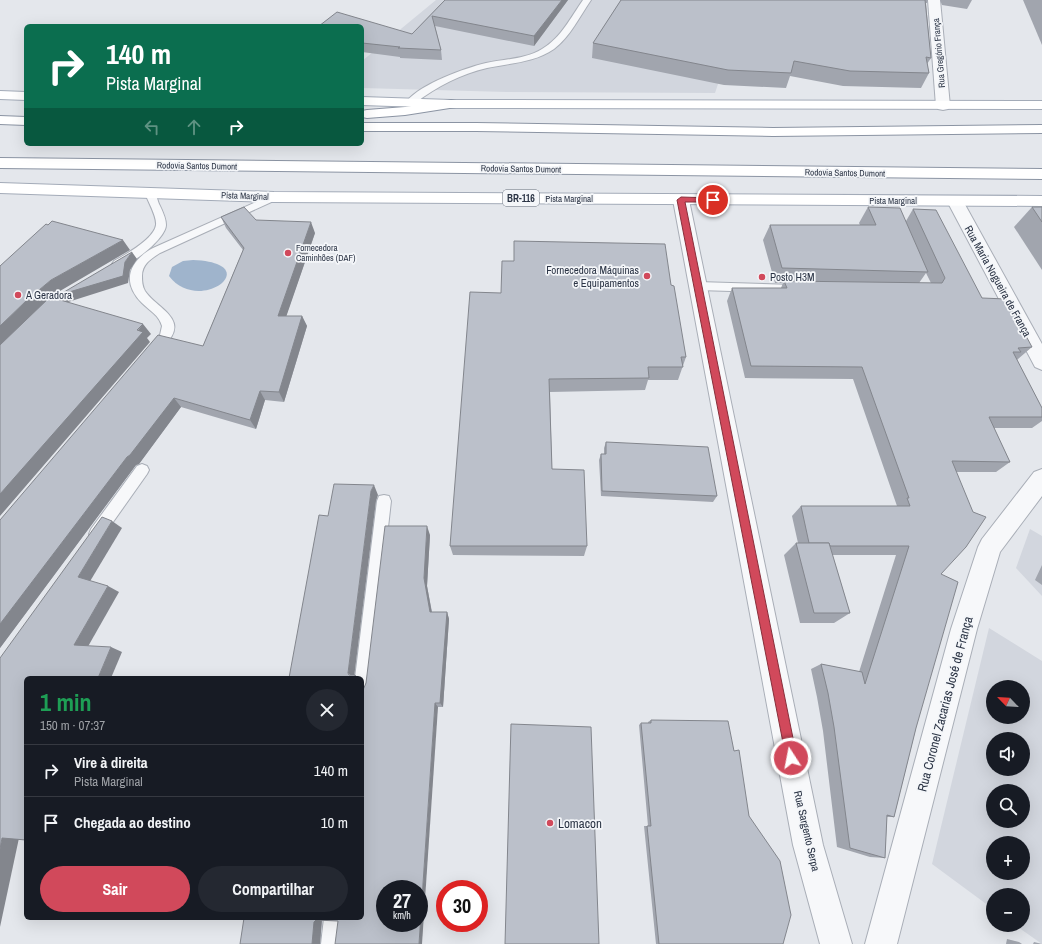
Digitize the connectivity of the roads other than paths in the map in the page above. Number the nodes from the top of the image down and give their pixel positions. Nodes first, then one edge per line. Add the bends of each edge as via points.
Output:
1 (587, 0) edge
2 (934, 0) edge
3 (0, 95) edge
4 (24, 96) edge
5 (364, 101) edge
6 (412, 101) junction
7 (451, 104) junction
8 (1042, 105) edge
9 (943, 106) junction
10 (364, 114) edge
11 (0, 120) edge
12 (24, 121) edge
13 (364, 127) edge
14 (1042, 129) edge
15 (0, 163) edge
16 (1042, 174) edge
17 (0, 188) edge
18 (150, 192) junction
19 (274, 196) junction
20 (681, 200) junction
21 (955, 201) junction
22 (1042, 201) edge
23 (105, 271) edge
24 (698, 286) junction
25 (809, 289) edge
26 (145, 359) edge
27 (1042, 362) edge
28 (142, 470) dead end
29 (1042, 479) edge
30 (384, 501) dead end
31 (87, 546) edge
32 (363, 676) edge
33 (334, 920) edge
34 (331, 944) edge
35 (836, 944) edge
36 (881, 944) edge

1 - 6 lane via 551,47 538,54 476,68 427,89
2 - 9 street, Rua Gregório França
3 - 4 main road
5 - 6 main road
6 - 7 main road
7 - 9 main road
7 - 10 main road
8 - 9 main road
11 - 12 main road
13 - 14 main road via 773,132
15 - 16 main road, Rodovia Santos Dumont
17 - 18 main road, Pista Marginal / BR-116
18 - 19 main road, Pista Marginal / BR-116
18 - 23 lane via 161,225 158,231 142,249
19 - 20 main road, Pista Marginal / BR-116
19 - 26 lane via 142,261 136,269 136,288 142,297 165,316 168,323 166,335
20 - 21 main road, Pista Marginal / BR-116 via 891,208
20 - 24 street, Rua Sargento Serpa
21 - 22 main road, Pista Marginal / BR-116
21 - 27 street, Rua Maria Nogueira de França
24 - 25 lane
24 - 35 street, Rua Sargento Serpa via 808,845
28 - 31 lane
29 - 36 street, Rua Coronel Zacarias José de França via 990,547 964,629
30 - 32 lane
33 - 34 lane

